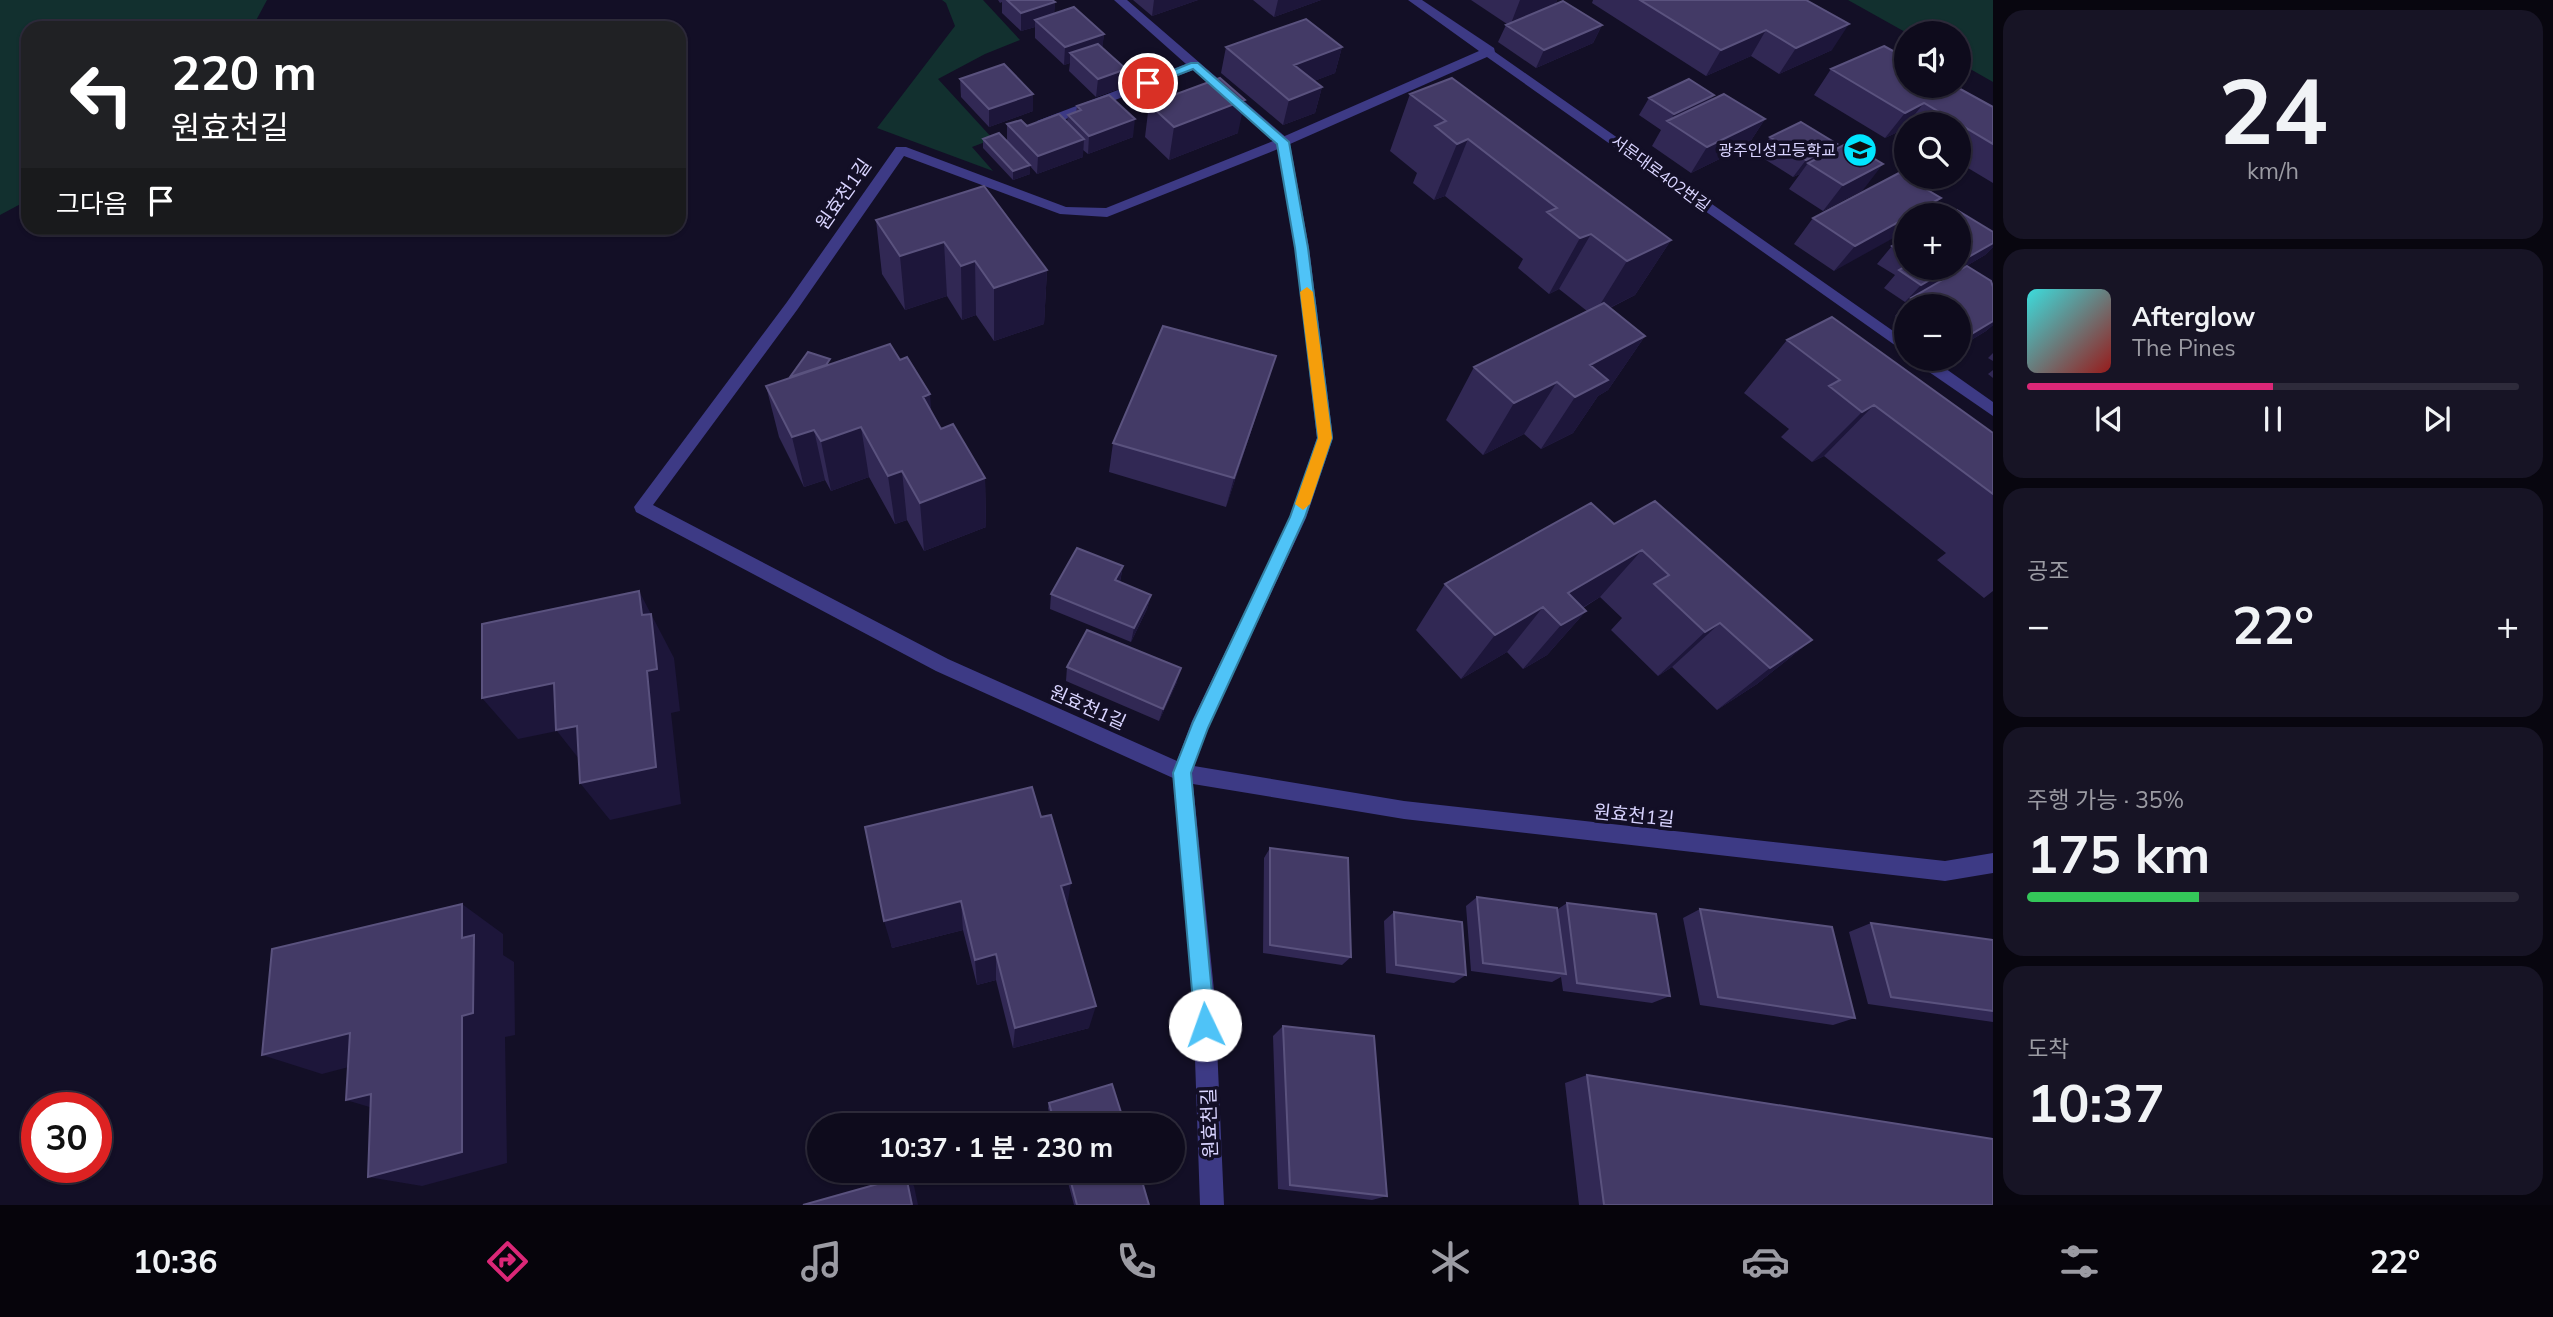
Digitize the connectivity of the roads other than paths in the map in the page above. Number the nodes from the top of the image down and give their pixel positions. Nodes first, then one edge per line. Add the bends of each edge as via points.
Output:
1 (1120, 0) edge
2 (1414, 0) edge
3 (1490, 51) junction
4 (1195, 65) junction
5 (1032, 127) edge
6 (1283, 142) junction
7 (1894, 339) edge
8 (1938, 371) edge
9 (1993, 410) edge
10 (1182, 773) junction
11 (1993, 863) edge
12 (1212, 1205) edge

1 - 4 street
2 - 3 street, 서문대로402번길
3 - 6 street
3 - 7 street, 서문대로402번길
4 - 5 street
4 - 6 street
6 - 10 street, 원효천길 via 1302,248 1325,438 1298,517
6 - 10 street, 원효천1길 via 1107,213 1065,211 901,149 792,306 642,507 942,665
8 - 9 street
10 - 11 street, 원효천1길 via 1404,810 1945,871
10 - 12 street, 원효천길 via 1204,1000

